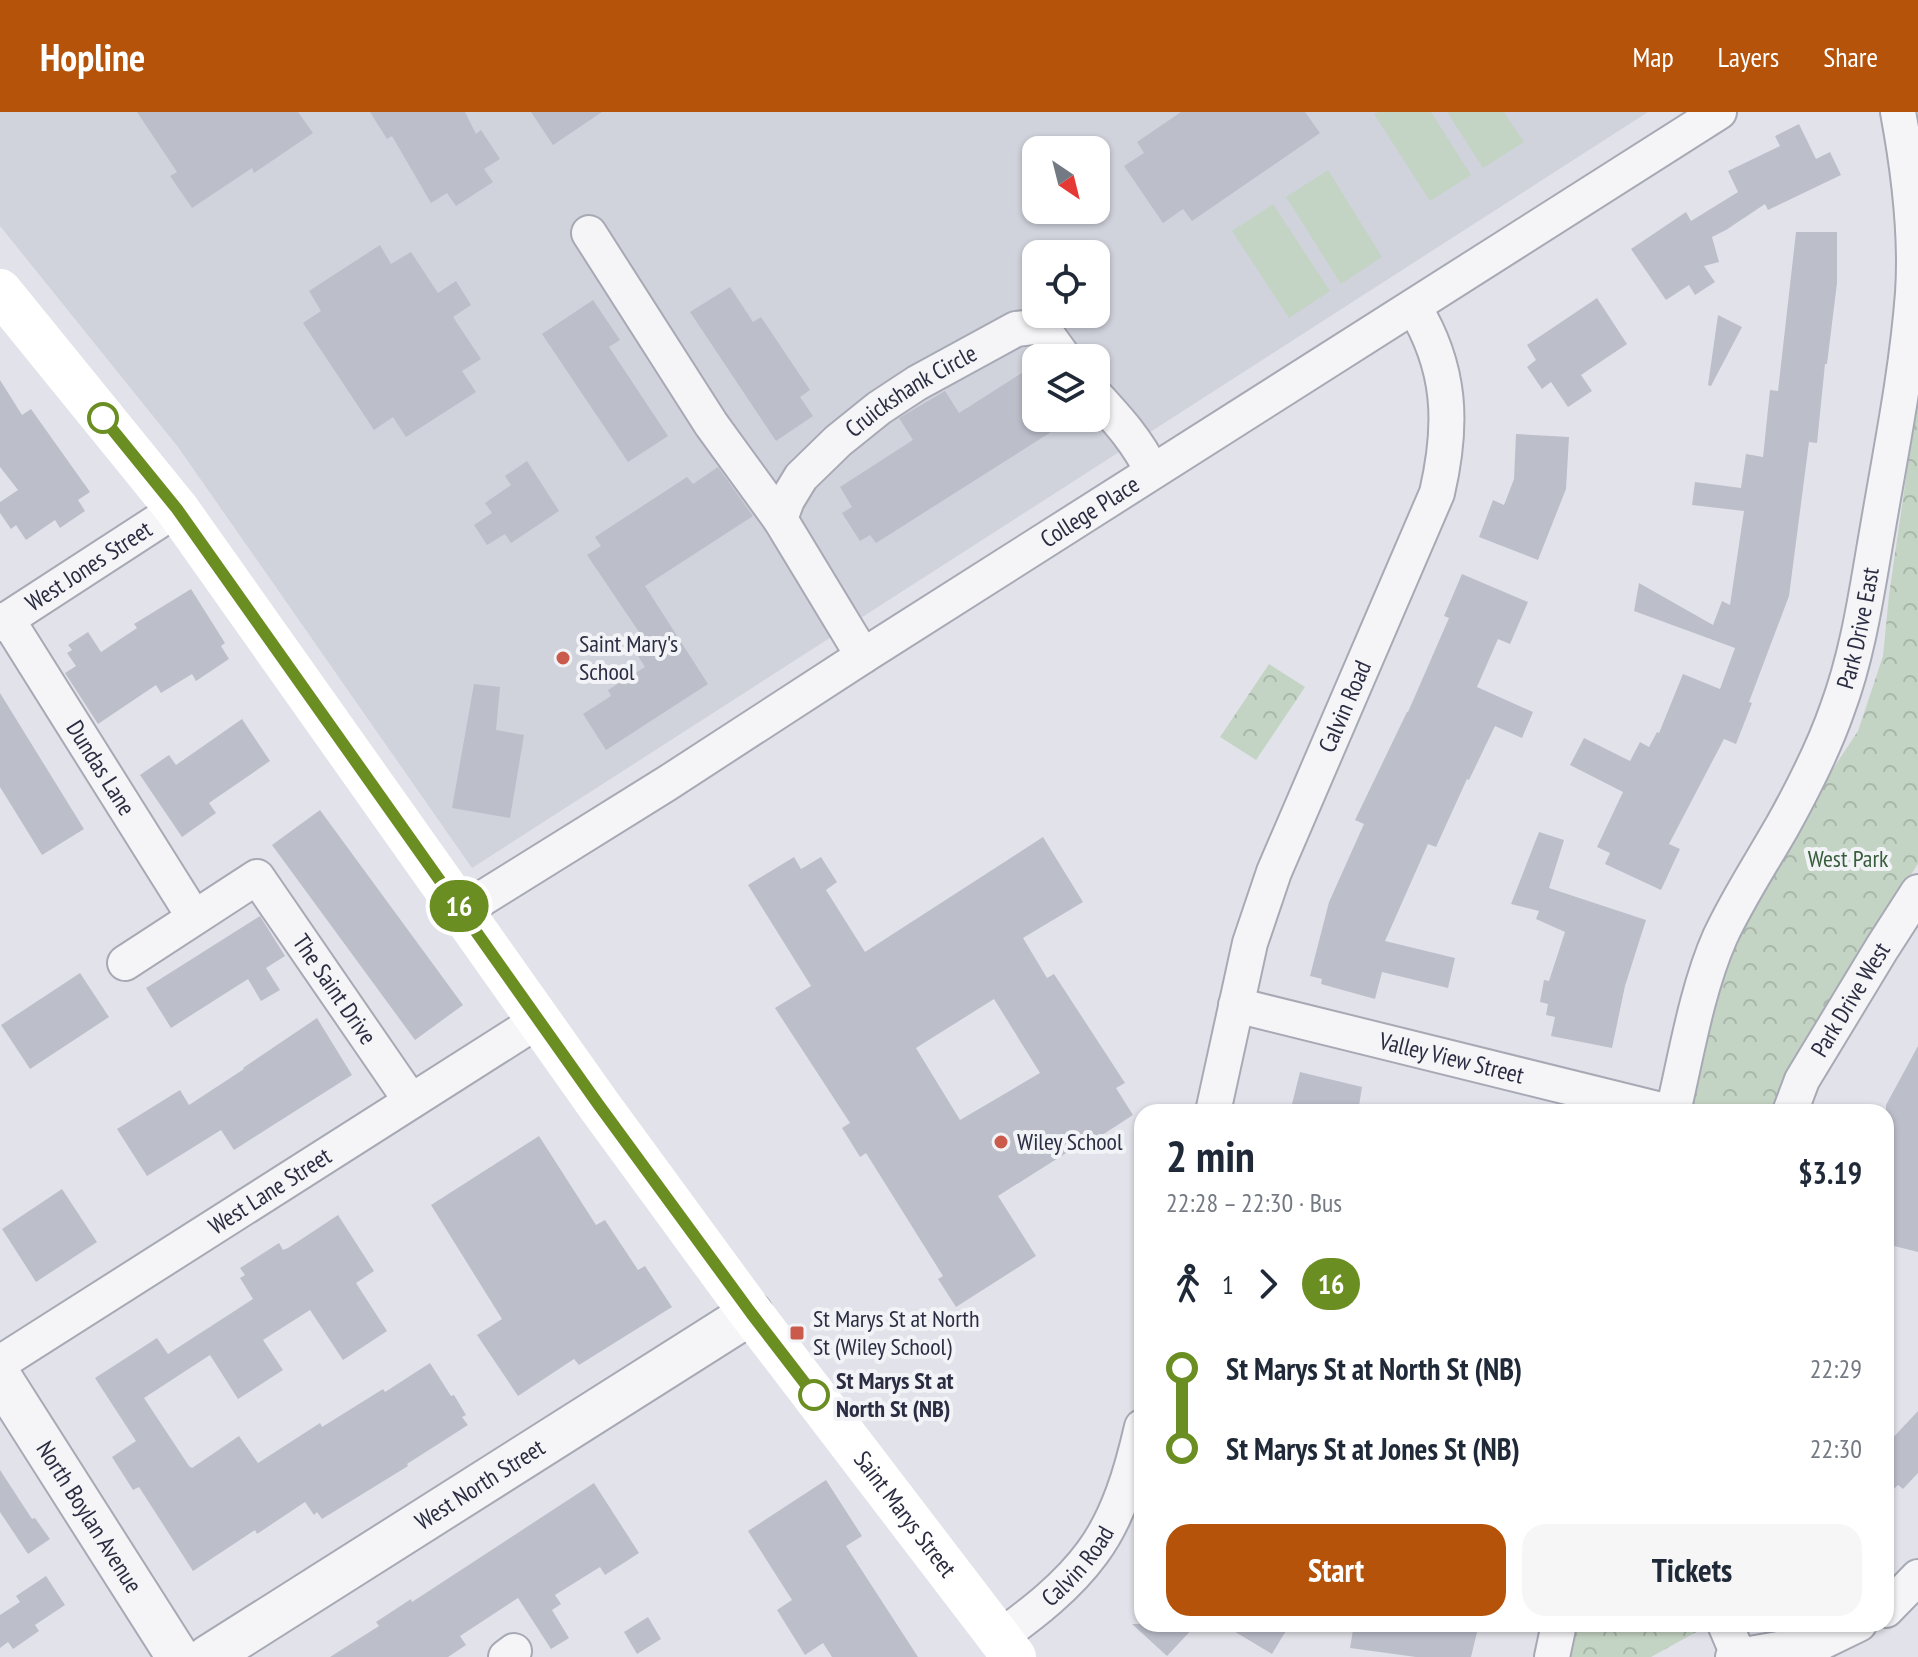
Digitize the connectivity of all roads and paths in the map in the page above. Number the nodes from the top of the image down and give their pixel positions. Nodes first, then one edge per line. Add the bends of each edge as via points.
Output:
1 (1719, 112) edge
2 (1898, 112) edge
3 (589, 233) dead end
4 (0, 291) edge
5 (1414, 307) junction
6 (1054, 344) edge
7 (1110, 411) edge
8 (1152, 471) junction
9 (177, 509) junction
10 (780, 519) junction
11 (4, 622) edge
12 (863, 656) junction
13 (1918, 892) edge
14 (462, 911) junction
15 (194, 917) junction
16 (125, 963) dead end
17 (1236, 1005) junction
18 (539, 1020) junction
19 (411, 1101) junction
20 (1215, 1104) edge
21 (1638, 1104) edge
22 (1673, 1104) edge
23 (1793, 1104) edge
24 (751, 1313) junction
25 (0, 1363) edge
26 (0, 1377) edge
27 (1134, 1463) edge
28 (1918, 1577) edge
29 (1894, 1602) edge
30 (1557, 1632) edge
31 (1728, 1632) edge
32 (1843, 1632) edge
33 (1007, 1647) edge
34 (1736, 1656) edge
35 (178, 1657) edge
36 (208, 1657) edge
37 (1552, 1657) edge

1 - 5 street, College Place
2 - 22 street, Park Drive East via 1907,158 1913,290 1907,355 1854,660 1814,764 1721,936
3 - 10 street via 711,424
4 - 9 main road, Saint Marys Street
5 - 8 street, College Place
5 - 17 street, Calvin Road via 1441,365 1445,391 1446,448 1437,493 1274,872
6 - 10 street, Cruickshank Circle via 1041,326 1016,329 917,383 868,416 801,477
7 - 8 street
8 - 12 street, College Place
9 - 11 street, West Jones Street
9 - 14 main road, Saint Marys Street
10 - 12 street
11 - 15 street, Dundas Lane
12 - 14 street, College Place
13 - 23 street, Park Drive West via 1802,1080
14 - 18 main road, Saint Marys Street
15 - 16 street
15 - 19 street, The Saint Drive via 257,877
17 - 20 street, Calvin Road
17 - 21 street, Valley View Street
18 - 19 street, West Lane Street
18 - 24 main road, Saint Marys Street
19 - 25 street, West Lane Street
24 - 33 main road, Saint Marys Street
24 - 36 street, West North Street
26 - 35 street, North Boylan Avenue
27 - 33 street, Calvin Road via 1093,1552
28 - 29 street
30 - 37 street
31 - 34 street
32 - 34 street via 1824,1641

